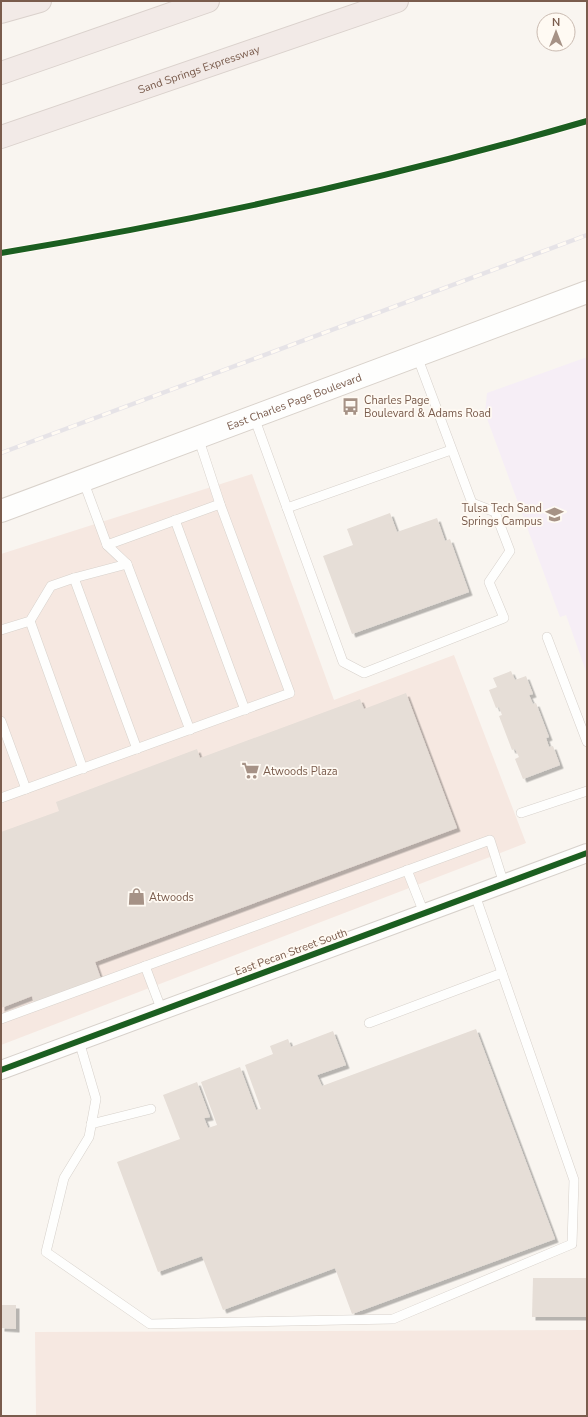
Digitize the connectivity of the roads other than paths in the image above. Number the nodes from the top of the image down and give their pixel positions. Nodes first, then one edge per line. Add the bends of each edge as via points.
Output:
1 (40, 1) edge
2 (208, 1) edge
3 (397, 1) edge
4 (1, 12) edge
5 (1, 73) edge
6 (1, 137) edge
7 (587, 292) edge
8 (417, 356) junction
9 (254, 417) junction
10 (198, 437) junction
11 (452, 450) junction
12 (83, 480) junction
13 (220, 504) junction
14 (287, 508) junction
15 (1, 511) edge
16 (175, 520) junction
17 (106, 546) junction
18 (127, 564) junction
19 (74, 578) junction
20 (30, 620) junction
21 (1, 630) edge
22 (547, 636) dead end
23 (245, 710) junction
24 (1, 721) edge
25 (190, 730) junction
26 (587, 742) edge
27 (137, 749) junction
28 (83, 768) junction
29 (26, 789) junction
30 (587, 791) edge
31 (1, 798) edge
32 (521, 813) dead end
33 (587, 853) edge
34 (407, 870) junction
35 (504, 884) junction
36 (475, 895) junction
37 (424, 913) junction
38 (145, 966) junction
39 (502, 973) junction
40 (162, 1011) junction
41 (1, 1018) edge
42 (369, 1023) dead end
43 (80, 1041) junction
44 (1, 1070) edge
45 (151, 1109) dead end
46 (91, 1124) junction

1 - 4 highway
2 - 5 highway
3 - 6 highway, Sand Springs Expressway
7 - 8 main road, East Charles Page Boulevard
8 - 9 main road, East Charles Page Boulevard
8 - 11 lane
9 - 10 main road, East Charles Page Boulevard
9 - 14 lane
10 - 12 main road, East Charles Page Boulevard
10 - 13 lane
11 - 14 lane
11 - 14 lane via 472,503 495,512 510,551 489,582 504,618 364,673 343,662
12 - 15 main road, East Charles Page Boulevard
12 - 17 lane
13 - 16 lane
13 - 23 lane via 290,694
16 - 17 lane
16 - 23 lane
17 - 18 lane
18 - 19 lane
18 - 25 lane
19 - 20 lane via 51,586
19 - 27 lane
20 - 21 lane
20 - 28 lane
22 - 26 lane
23 - 25 lane
24 - 29 lane
25 - 27 lane
27 - 28 lane
28 - 29 lane
29 - 31 lane
30 - 32 lane
33 - 35 street, East Pecan Street South
34 - 35 lane via 490,840
34 - 37 lane
34 - 38 lane
35 - 36 street, East Pecan Street South
36 - 37 street, East Pecan Street South
36 - 39 lane
37 - 40 street, East Pecan Street South
38 - 40 lane
38 - 41 lane
39 - 42 lane
39 - 46 lane via 574,1180 572,1244 393,1319 150,1324 46,1252 64,1178 89,1137
40 - 43 street, East Pecan Street South
43 - 44 street, East Pecan Street South
43 - 46 lane via 96,1099
45 - 46 lane

